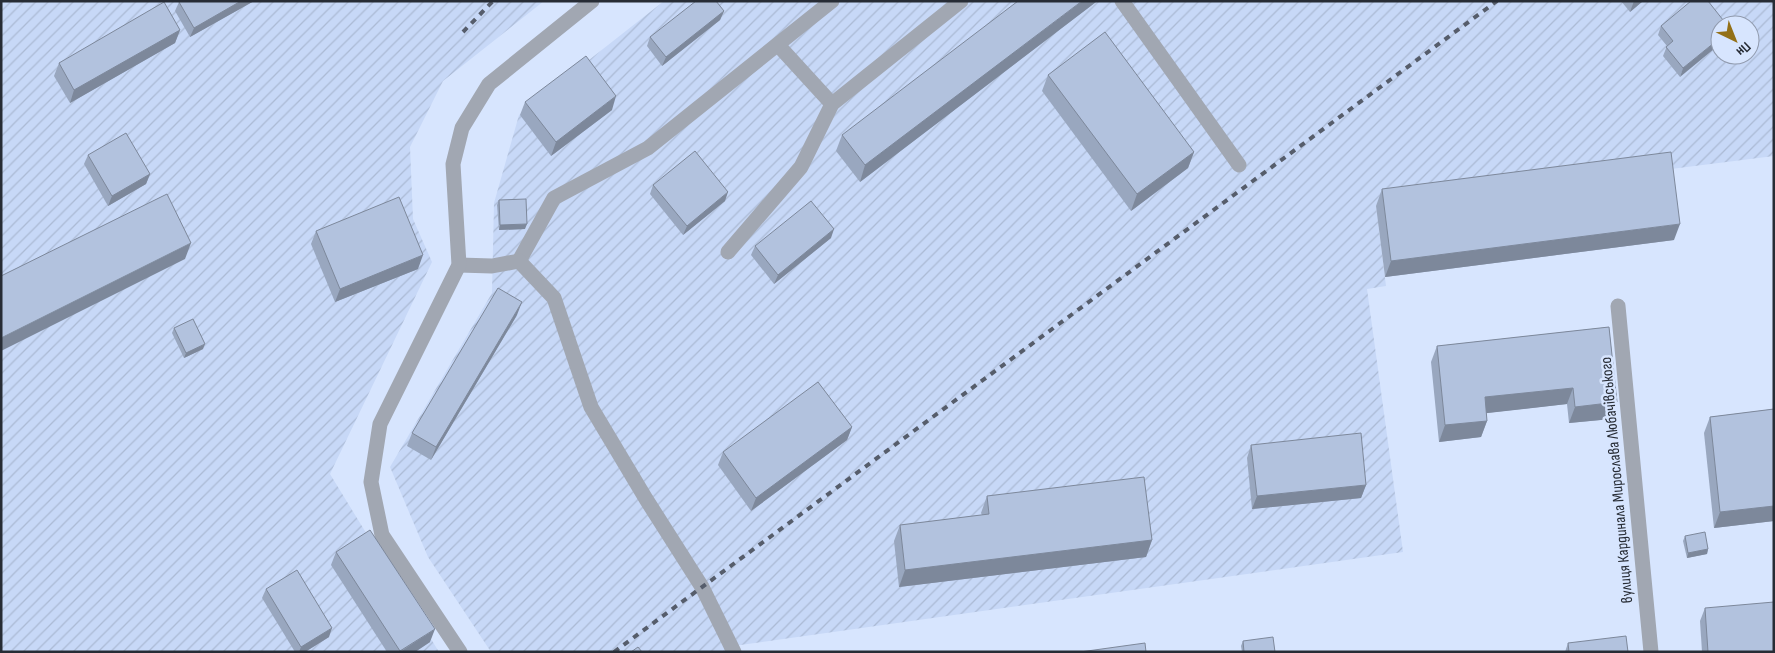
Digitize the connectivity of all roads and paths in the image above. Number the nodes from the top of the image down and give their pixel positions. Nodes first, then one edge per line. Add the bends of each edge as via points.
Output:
1 (592, 1) edge
2 (832, 1) edge
3 (961, 1) edge
4 (1122, 1) edge
5 (778, 45) junction
6 (832, 104) junction
7 (1238, 165) dead end
8 (728, 252) dead end
9 (519, 261) junction
10 (459, 265) junction
11 (1618, 306) dead end
12 (460, 652) edge
13 (734, 652) edge
14 (1651, 652) edge

1 - 10 street via 489,84 462,128 453,164
2 - 5 street
3 - 6 street
4 - 7 street
5 - 6 street
5 - 9 street via 648,148 554,198
6 - 8 street via 801,167
9 - 10 street via 492,266
9 - 13 street via 554,298 590,407 702,587
10 - 12 street via 380,424 371,482 382,534
11 - 14 street, вулиця Кардинала Мирослава Любачівського

